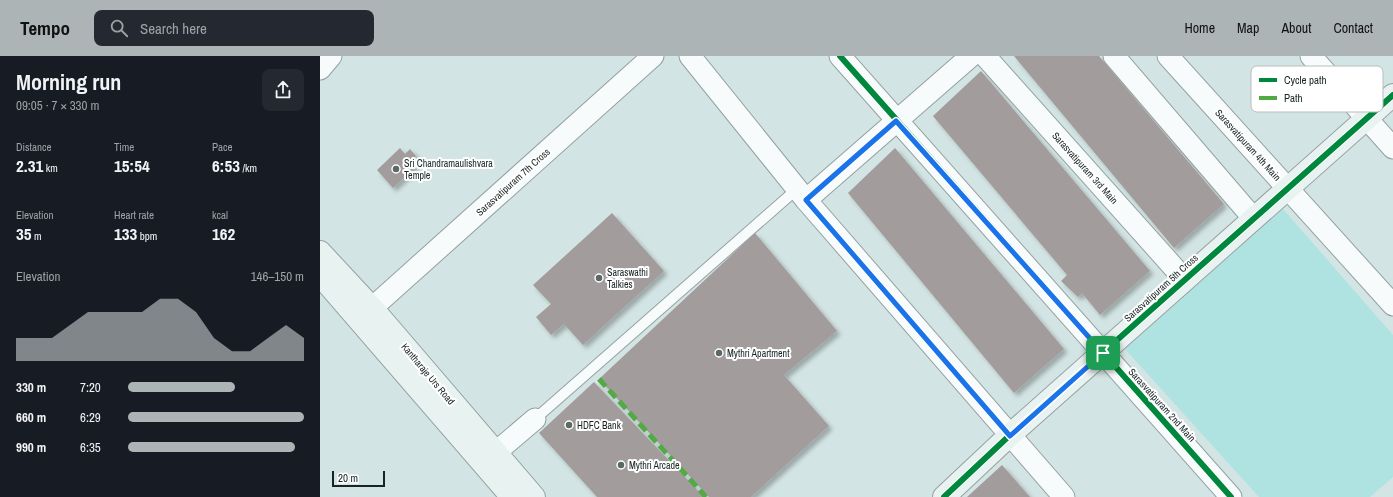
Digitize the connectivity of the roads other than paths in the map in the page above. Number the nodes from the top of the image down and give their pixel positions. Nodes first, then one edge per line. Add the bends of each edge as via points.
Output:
1 (331, 56) edge
2 (654, 56) edge
3 (690, 56) edge
4 (840, 56) edge
5 (970, 56) edge
6 (985, 56) edge
7 (1114, 56) edge
8 (1168, 56) edge
9 (1311, 56) edge
10 (1320, 66) edge
11 (320, 69) edge
12 (1393, 95) edge
13 (1383, 104) edge
14 (1362, 112) edge
15 (1374, 112) edge
16 (1367, 118) junction
17 (896, 121) junction
18 (1393, 148) edge
19 (1288, 189) junction
20 (802, 194) junction
21 (1254, 219) junction
22 (320, 252) edge
23 (320, 275) edge
24 (1185, 280) junction
25 (1393, 305) edge
26 (372, 308) junction
27 (1103, 353) junction
28 (535, 419) joint
29 (1010, 436) junction
30 (495, 453) junction
31 (512, 497) edge
32 (534, 497) edge
33 (944, 497) edge
34 (1064, 497) edge
35 (1231, 497) edge

1 - 11 street
2 - 26 street, Sarasvatipuram 7th Cross
3 - 20 street
4 - 17 street, Sarasvatipuram 2nd Main
5 - 17 street
6 - 24 street, Sarasvatipuram 3rd Main
7 - 21 street
8 - 19 street, Sarasvatipuram 4th Main
9 - 10 street
12 - 13 street, Sarasvatipuram 5th Cross
14 - 16 street
15 - 16 street, Sarasvatipuram 5th Cross
16 - 18 street
16 - 19 street, Sarasvatipuram 5th Cross
17 - 20 street
17 - 27 street, Sarasvatipuram 2nd Main
19 - 21 street, Sarasvatipuram 5th Cross
19 - 25 street, Sarasvatipuram 4th Main
20 - 28 lane
20 - 29 street
21 - 24 street, Sarasvatipuram 5th Cross
22 - 26 street, Kantharaje Urs Road
23 - 31 street, Kantharaje Urs Road
24 - 27 street, Sarasvatipuram 5th Cross
26 - 30 street, Kantharaje Urs Road
27 - 29 street, Sarasvatipuram 5th Cross
27 - 35 street, Sarasvatipuram 2nd Main
28 - 30 street
29 - 33 street, Sarasvatipuram 5th Cross
29 - 34 street
30 - 32 street, Kantharaje Urs Road

